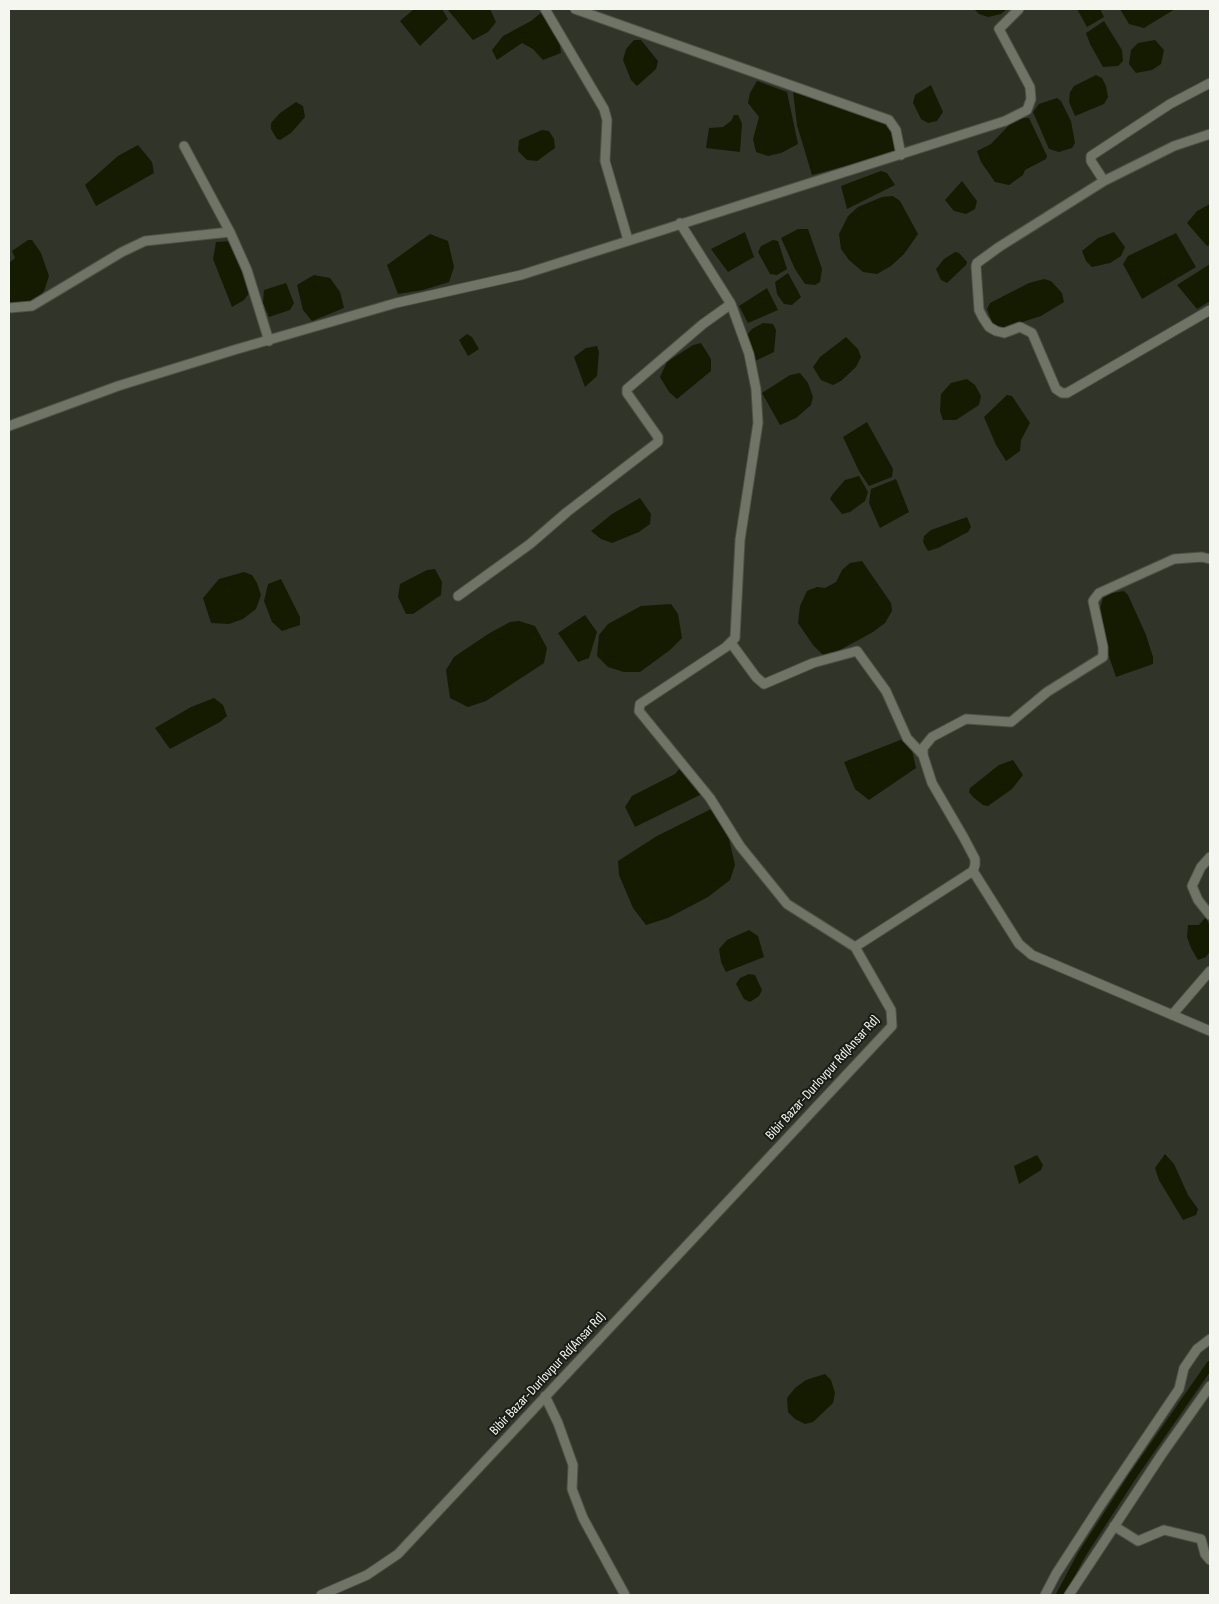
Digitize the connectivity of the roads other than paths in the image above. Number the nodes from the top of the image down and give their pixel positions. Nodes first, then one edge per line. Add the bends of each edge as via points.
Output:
1 (545, 9) edge
2 (575, 9) edge
3 (1019, 9) edge
4 (1210, 83) edge
5 (1210, 134) edge
6 (184, 146) dead end
7 (901, 155) junction
8 (1104, 181) junction
9 (680, 222) junction
10 (230, 232) junction
11 (628, 240) junction
12 (731, 304) junction
13 (9, 308) edge
14 (1210, 310) edge
15 (270, 341) junction
16 (9, 426) edge
17 (1210, 558) edge
18 (458, 596) dead end
19 (731, 642) junction
20 (923, 755) junction
21 (1210, 857) edge
22 (972, 871) junction
23 (1210, 915) edge
24 (855, 947) junction
25 (1210, 971) edge
26 (1172, 1015) junction
27 (1210, 1031) edge
28 (1210, 1339) edge
29 (1210, 1386) edge
30 (545, 1396) junction
31 (1114, 1526) junction
32 (1210, 1560) edge
33 (321, 1595) edge
34 (625, 1595) edge
35 (1045, 1595) edge
36 (1069, 1595) edge

1 - 11 street via 604,109 607,120 606,160
2 - 7 street via 889,120 896,130
3 - 7 street via 999,29 1030,87 1031,99 1027,110 1005,121
4 - 8 street via 1170,104 1091,156
5 - 8 street via 1174,146
6 - 10 street
7 - 9 street
8 - 14 street via 976,263 979,310 989,326 1004,333 1020,327 1032,333 1056,389 1067,393
9 - 11 street
9 - 12 street
10 - 13 street via 145,241 32,306
10 - 15 street via 247,270
11 - 15 street via 521,275 396,303
12 - 18 street via 627,389 658,437 658,442 530,544
12 - 19 street via 750,354 758,423 740,540 735,632
15 - 16 street via 118,386
17 - 20 street via 1174,559 1100,593 1093,601 1103,657 1047,692 1011,722 966,719 932,737 923,748
19 - 20 street via 764,684 813,662 857,651 886,691 907,738
19 - 24 street via 640,704 639,711 710,798 740,846 787,904
20 - 22 street via 932,783 975,859
21 - 23 street via 1192,886
22 - 24 street
22 - 26 street via 1019,944 1032,955
24 - 30 street, Bibir Bazar-Durlovpur Rd(Ansar Rd) via 891,1010 892,1026
25 - 26 street
26 - 27 street
28 - 35 street via 1197,1349 1184,1368 1179,1389
29 - 31 street
30 - 33 street, Bibir Bazar-Durlovpur Rd(Ansar Rd) via 398,1554 367,1575
30 - 34 street via 573,1465 572,1489 583,1518
31 - 32 street via 1138,1541 1164,1530 1201,1539 1204,1554
31 - 36 street

